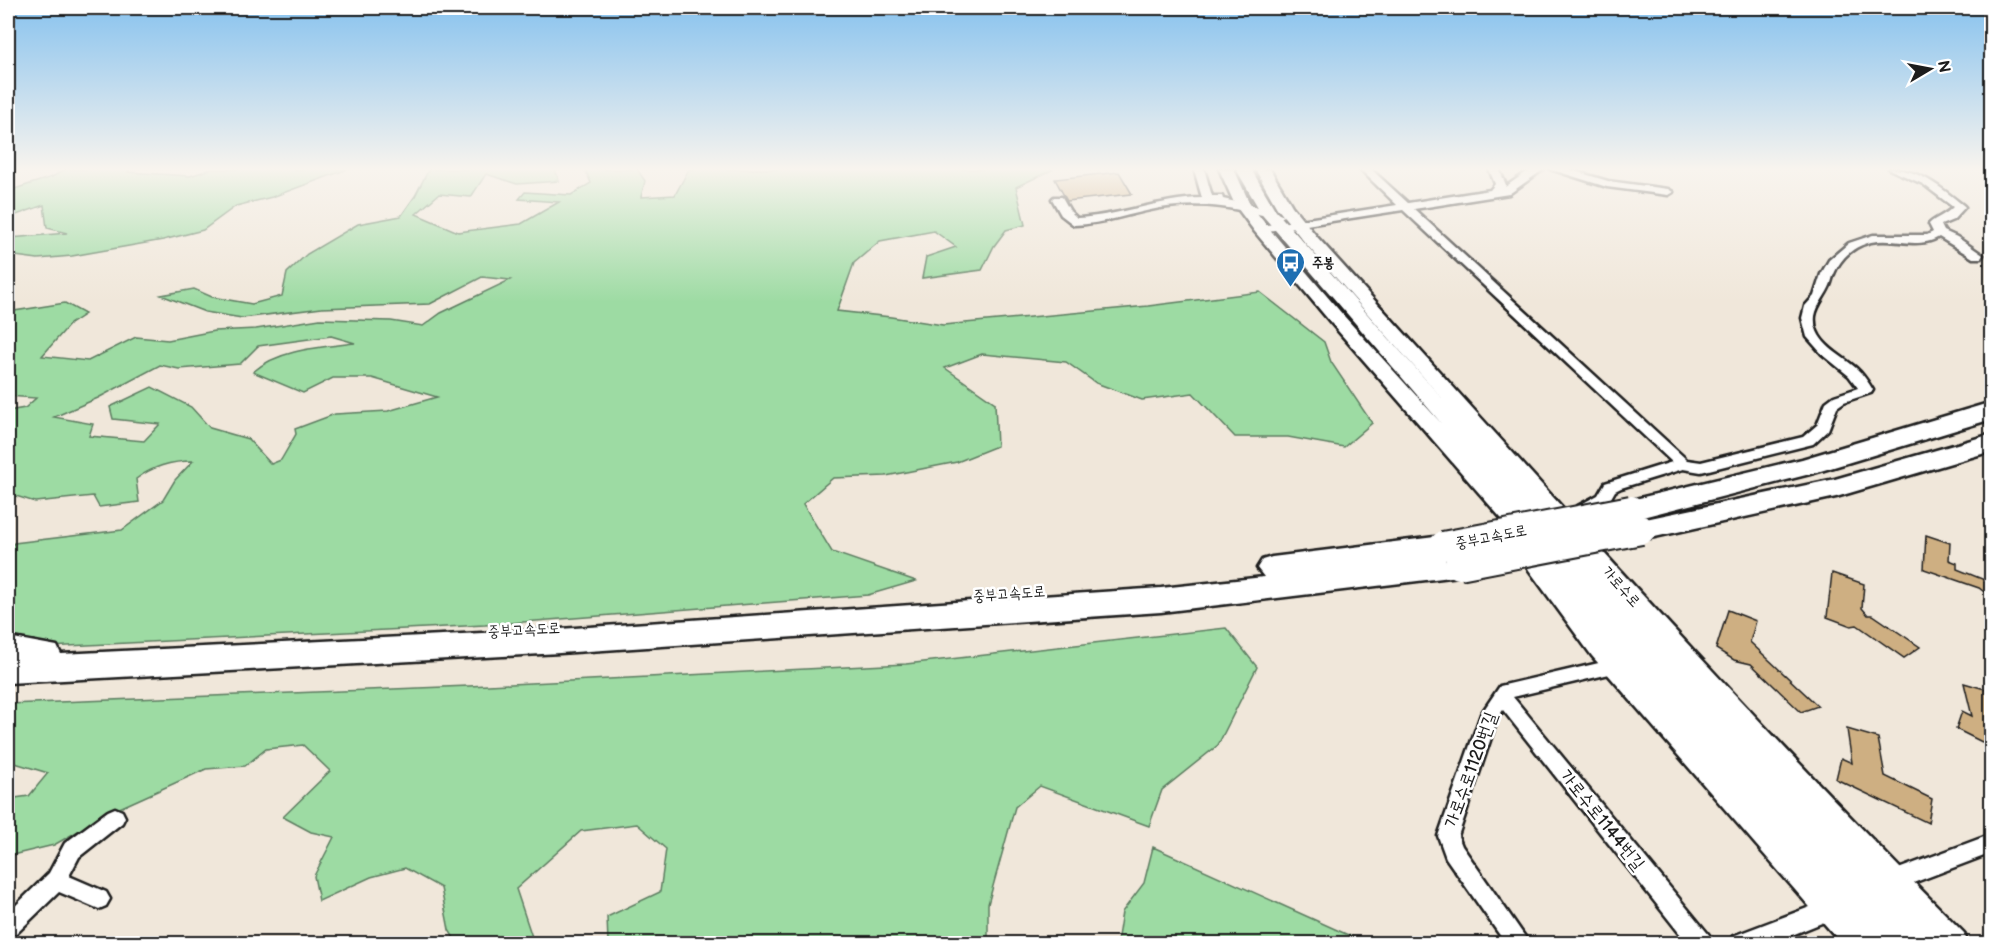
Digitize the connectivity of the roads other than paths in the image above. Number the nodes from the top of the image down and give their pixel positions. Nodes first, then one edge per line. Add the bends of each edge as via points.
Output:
1 (1065, 213) edge
2 (1123, 213) edge
3 (1268, 213) edge
4 (1280, 213) edge
5 (1283, 213) edge
6 (1359, 213) edge
7 (1413, 213) edge
8 (1953, 213) edge
9 (1288, 223) junction
10 (1939, 233) junction
11 (1977, 255) dead end
12 (1992, 410) edge
13 (1992, 442) edge
14 (1458, 455) junction
15 (1683, 464) junction
16 (1636, 520) junction
17 (1561, 521) junction
18 (8, 650) edge
19 (21, 664) edge
20 (1616, 666) junction
21 (1502, 696) junction
22 (115, 817) dead end
23 (1992, 843) edge
24 (56, 880) junction
25 (1892, 881) junction
26 (99, 899) dead end
27 (1831, 909) junction
28 (8, 927) edge
29 (1519, 944) edge
30 (1702, 944) edge
31 (1741, 944) edge
32 (1863, 944) edge
33 (1888, 944) edge
34 (1922, 944) edge
35 (1953, 944) edge

1 - 2 street via 1074,222
3 - 9 main road, 가로수로
4 - 9 main road, 가로수로
5 - 9 main road, 가로수로
6 - 9 street
7 - 15 street
8 - 10 street via 1935,224
9 - 14 main road, 가로수로 via 1338,320
9 - 17 main road, 가로수로
9 - 34 main road, 가로수로 via 1359,318
10 - 11 street
10 - 15 street via 1919,239 1866,239 1836,258 1819,300 1811,306 1807,326 1815,340 1829,356 1854,373 1866,390 1831,405 1823,427 1808,441 1701,467
12 - 16 highway, 중부고속도로
13 - 16 highway, 중부고속도로 via 1836,488
14 - 20 main road
14 - 33 main road, 가로수로
15 - 17 street via 1616,484 1603,499
16 - 19 highway, 중부고속도로, bridge via 1451,555 1149,601 560,641
17 - 25 main road, 가로수로
18 - 19 highway, 중부고속도로
20 - 21 street, 가로수로1120번길 via 1506,691
20 - 27 main road
21 - 29 street, 가로수로1120번길 via 1490,714 1448,836 1454,851
21 - 30 street, 가로수로1144번길
22 - 24 street via 72,850
23 - 25 street
24 - 26 street
24 - 28 street
25 - 35 main road, 가로수로
27 - 31 street
27 - 32 main road

